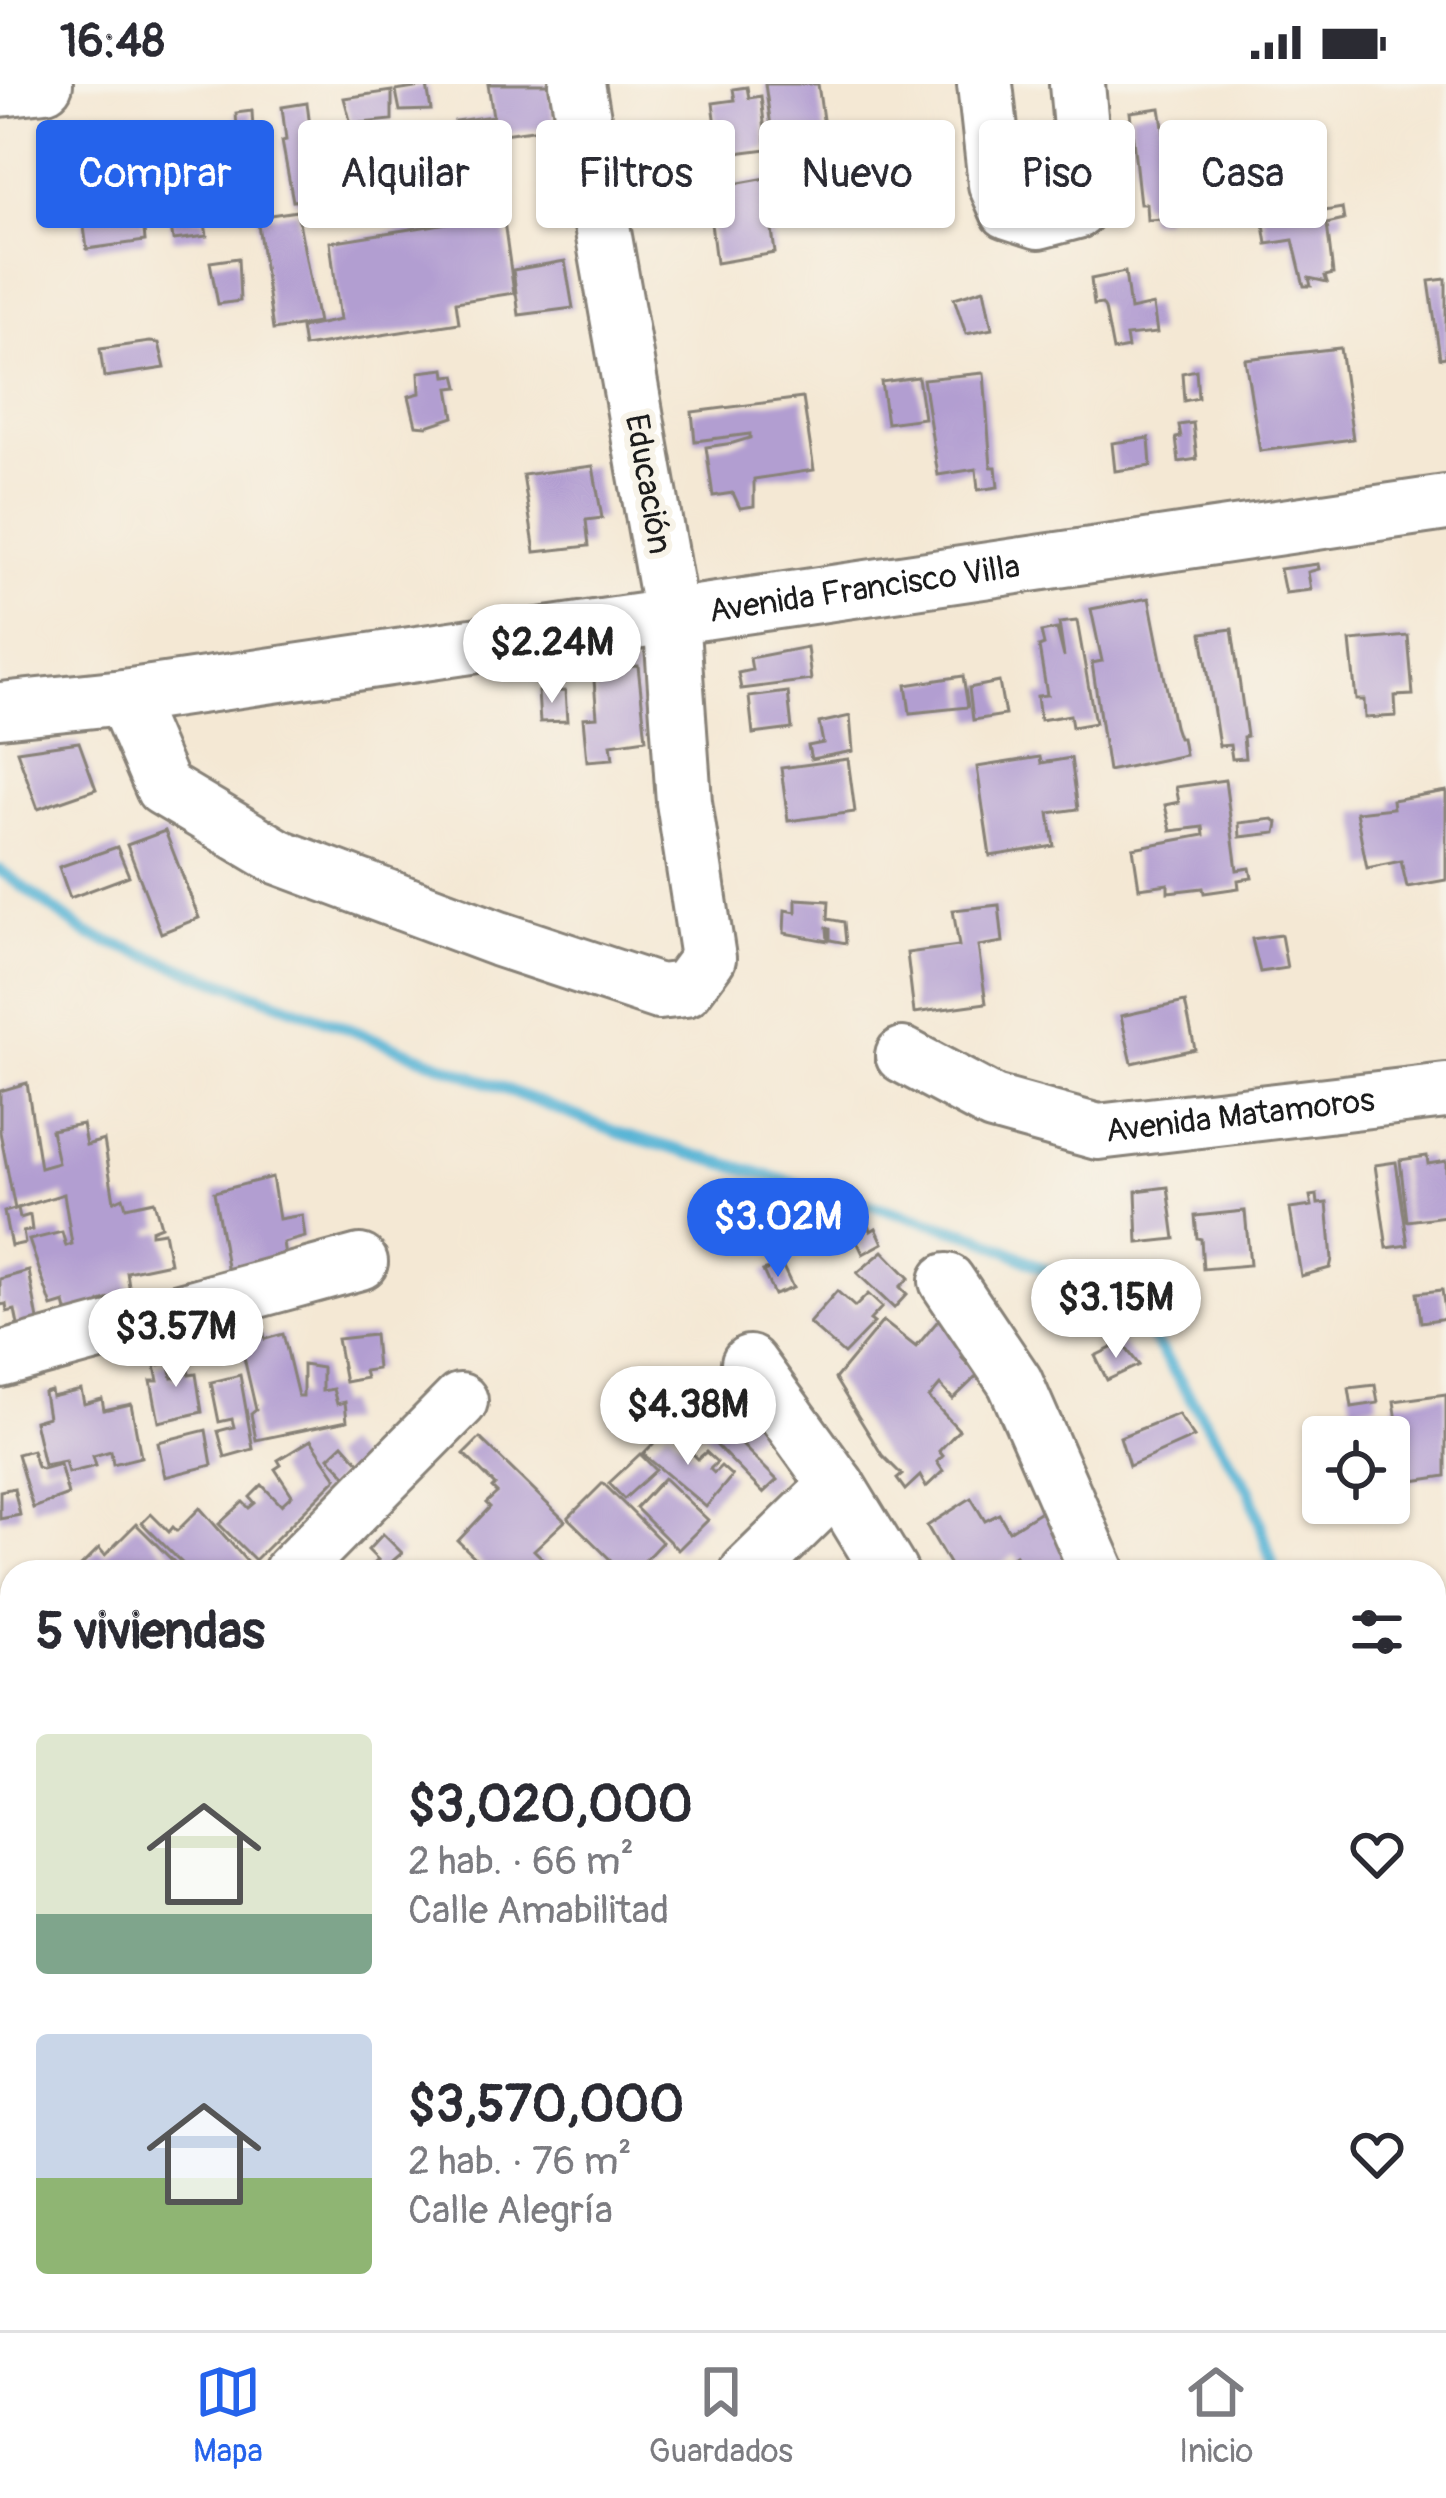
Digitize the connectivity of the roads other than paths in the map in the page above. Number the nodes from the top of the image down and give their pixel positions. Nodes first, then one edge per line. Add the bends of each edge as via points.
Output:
1 (45, 84) edge
2 (577, 84) edge
3 (985, 84) edge
4 (1077, 84) edge
5 (0, 89) edge
6 (1446, 503) edge
7 (671, 616) junction
8 (124, 698) junction
9 (0, 710) edge
10 (903, 1055) dead end
11 (1446, 1091) edge
12 (360, 1262) dead end
13 (946, 1281) dead end
14 (0, 1360) edge
15 (749, 1363) dead end
16 (460, 1401) dead end
17 (837, 1485) junction
18 (303, 1560) edge
19 (760, 1560) edge
20 (883, 1560) edge
21 (1093, 1560) edge

1 - 5 street
2 - 7 street, Educación
3 - 4 street via 996,184 1008,211 1039,221 1077,211 1086,182
6 - 7 street, Avenida Francisco Villa
7 - 8 street, Avenida Francisco Villa
7 - 8 street, Educación via 684,802 708,958 685,989 659,992 499,940 277,856 163,788
8 - 9 street, Avenida Francisco Villa
10 - 11 street, Avenida Matamoros via 993,1103 1098,1132
12 - 14 street
13 - 21 street via 1015,1382
15 - 17 street
16 - 18 street
17 - 19 street
17 - 20 street

